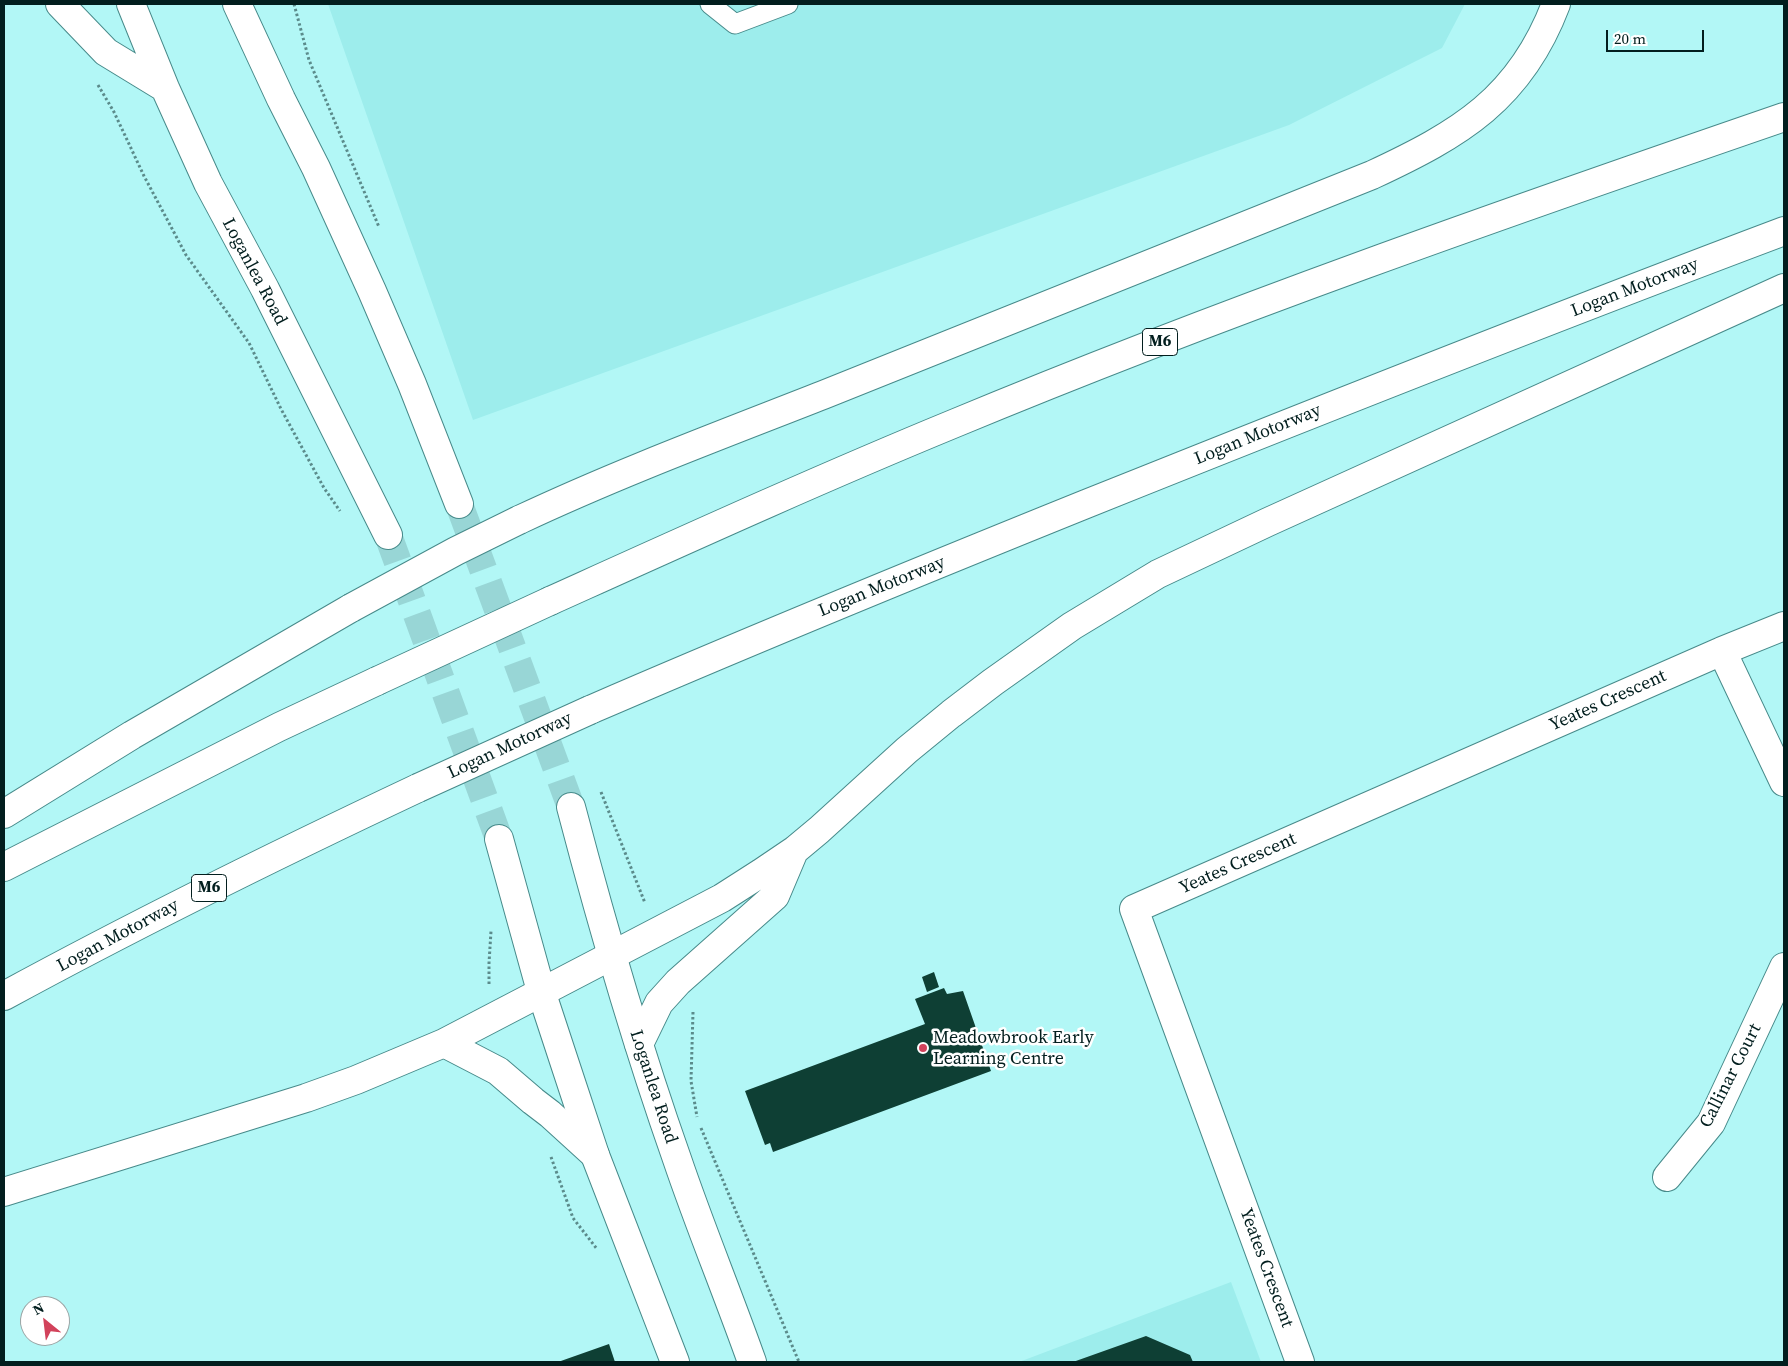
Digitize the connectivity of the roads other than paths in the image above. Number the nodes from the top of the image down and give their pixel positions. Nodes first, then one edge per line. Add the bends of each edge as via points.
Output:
1 (60, 4) edge
2 (132, 4) edge
3 (710, 4) edge
4 (788, 4) edge
5 (1556, 4) edge
6 (241, 7) edge
7 (165, 88) junction
8 (1784, 118) edge
9 (1784, 231) edge
10 (1784, 288) edge
11 (459, 504) tunnel mouth
12 (388, 535) tunnel mouth
13 (1784, 626) edge
14 (1722, 651) junction
15 (1784, 782) edge
16 (571, 807) tunnel mouth
17 (4, 814) edge
18 (498, 839) tunnel mouth
19 (795, 850) junction
20 (4, 867) edge
21 (612, 955) junction
22 (1784, 967) edge
23 (541, 991) junction
24 (4, 996) edge
25 (444, 1043) junction
26 (639, 1044) junction
27 (595, 1155) junction
28 (1667, 1177) dead end
29 (4, 1192) edge
30 (674, 1362) edge
31 (752, 1362) edge
32 (1300, 1362) edge

1 - 7 main road via 106,52
2 - 7 main road, Loganlea Road
3 - 4 lane via 735,24
5 - 17 main road, bridge via 1533,53 1493,102 1471,121 1408,158 585,489 456,551 351,608 132,735
6 - 11 main road via 372,291
7 - 12 main road, Loganlea Road via 208,183
8 - 20 main road, M6, bridge via 1400,251 1176,335 953,424 550,601 378,681 261,736
9 - 24 main road, Logan Motorway / M6, bridge via 1315,412 735,647 278,854
10 - 19 main road via 1158,574 1072,626 972,698 907,750
13 - 14 main road, Yeates Crescent
14 - 15 main road
14 - 32 main road, Yeates Crescent via 1134,910
16 - 21 main road, Loganlea Road
18 - 23 main road
19 - 21 main road via 722,898
19 - 26 main road via 775,896 678,982 659,1003
21 - 23 main road
21 - 26 main road, Loganlea Road
22 - 28 main road, Callinar Court via 1711,1123
23 - 25 main road
23 - 27 main road
25 - 27 main road via 498,1071
25 - 29 main road via 306,1098
26 - 31 main road, Loganlea Road via 677,1160
27 - 30 main road

